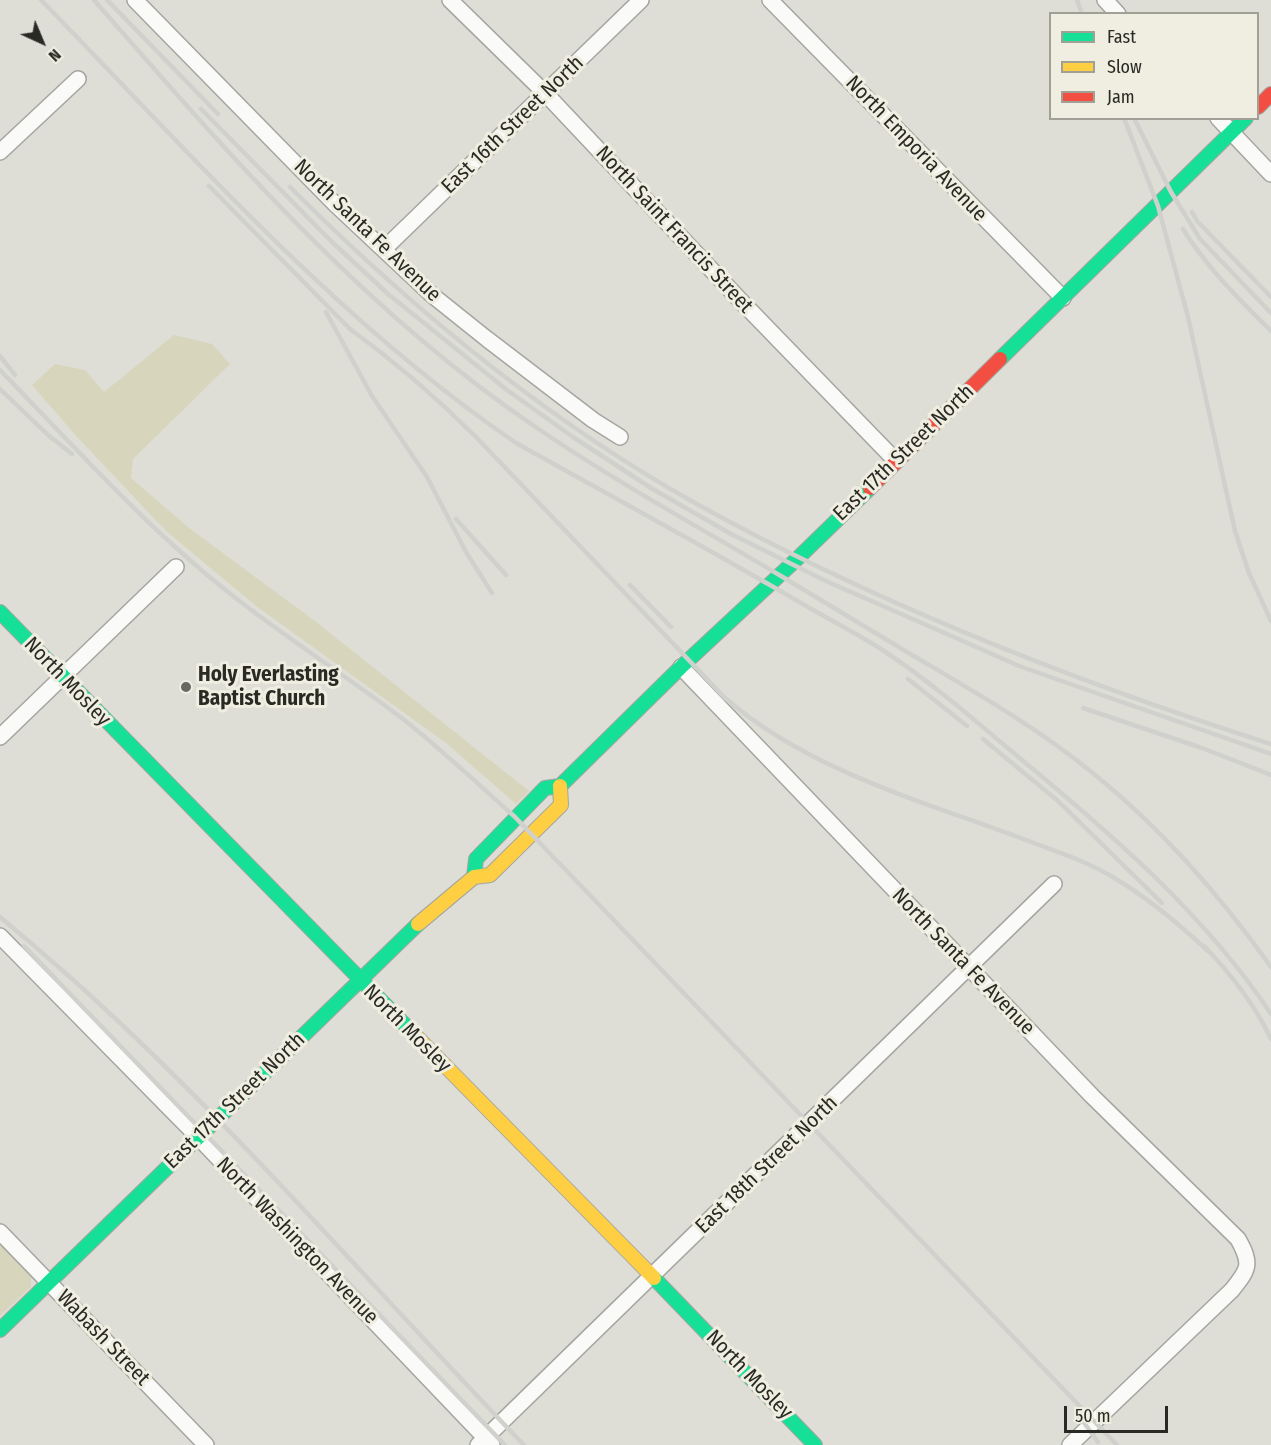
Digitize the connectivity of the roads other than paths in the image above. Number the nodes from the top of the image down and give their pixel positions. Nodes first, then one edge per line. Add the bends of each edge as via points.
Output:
1 (450, 0) edge
2 (641, 0) edge
3 (770, 0) edge
4 (1105, 0) edge
5 (143, 2) edge
6 (1116, 12) edge
7 (78, 80) dead end
8 (545, 93) junction
9 (1271, 94) edge
10 (1259, 105) edge
11 (1220, 120) edge
12 (1244, 120) edge
13 (1231, 133) junction
14 (0, 152) edge
15 (1271, 174) edge
16 (384, 249) junction
17 (1063, 298) junction
18 (620, 437) dead end
19 (896, 462) junction
20 (176, 567) dead end
21 (0, 612) edge
22 (681, 667) junction
23 (62, 677) junction
24 (0, 737) edge
25 (560, 786) junction
26 (474, 877) junction
27 (1054, 884) dead end
28 (0, 936) edge
29 (969, 968) junction
30 (360, 981) junction
31 (198, 1137) junction
32 (0, 1232) edge
33 (653, 1276) junction
34 (49, 1283) junction
35 (0, 1330) edge
36 (485, 1443) edge
37 (206, 1445) edge
38 (815, 1445) edge
39 (1070, 1445) edge

1 - 8 street, North Saint Francis Street
2 - 8 street, East 16th Street North
3 - 17 street, North Emporia Avenue
4 - 6 street
5 - 16 street, North Santa Fe Avenue
7 - 14 street
8 - 16 street, East 16th Street North
8 - 19 street, North Saint Francis Street
9 - 10 street
11 - 13 street
12 - 13 street, East 17th Street North
13 - 15 street
13 - 17 street, East 17th Street North
16 - 18 street, North Santa Fe Avenue via 432,295 487,339
17 - 19 street, East 17th Street North
19 - 22 street, East 17th Street North
20 - 23 street
21 - 23 street, North Mosley
22 - 25 street, East 17th Street North
22 - 29 street, North Santa Fe Avenue
23 - 24 street
23 - 30 street, North Mosley
25 - 26 street, East 17th Street North via 545,788 515,817 476,859
25 - 26 street, East 17th Street North via 561,805 553,814 490,875
26 - 30 street, East 17th Street North
27 - 29 street, East 18th Street North
28 - 31 street, North Washington Avenue
29 - 33 street, East 18th Street North
29 - 39 street, North Santa Fe Avenue via 1238,1239 1247,1256 1247,1271 1232,1290
30 - 31 street, East 17th Street North
30 - 33 street, North Mosley
31 - 34 street, East 17th Street North
31 - 36 street, North Washington Avenue
32 - 34 street, Wabash Street
33 - 36 street, East 18th Street North
33 - 38 street, North Mosley
34 - 35 street, East 17th Street North
34 - 37 street, Wabash Street

